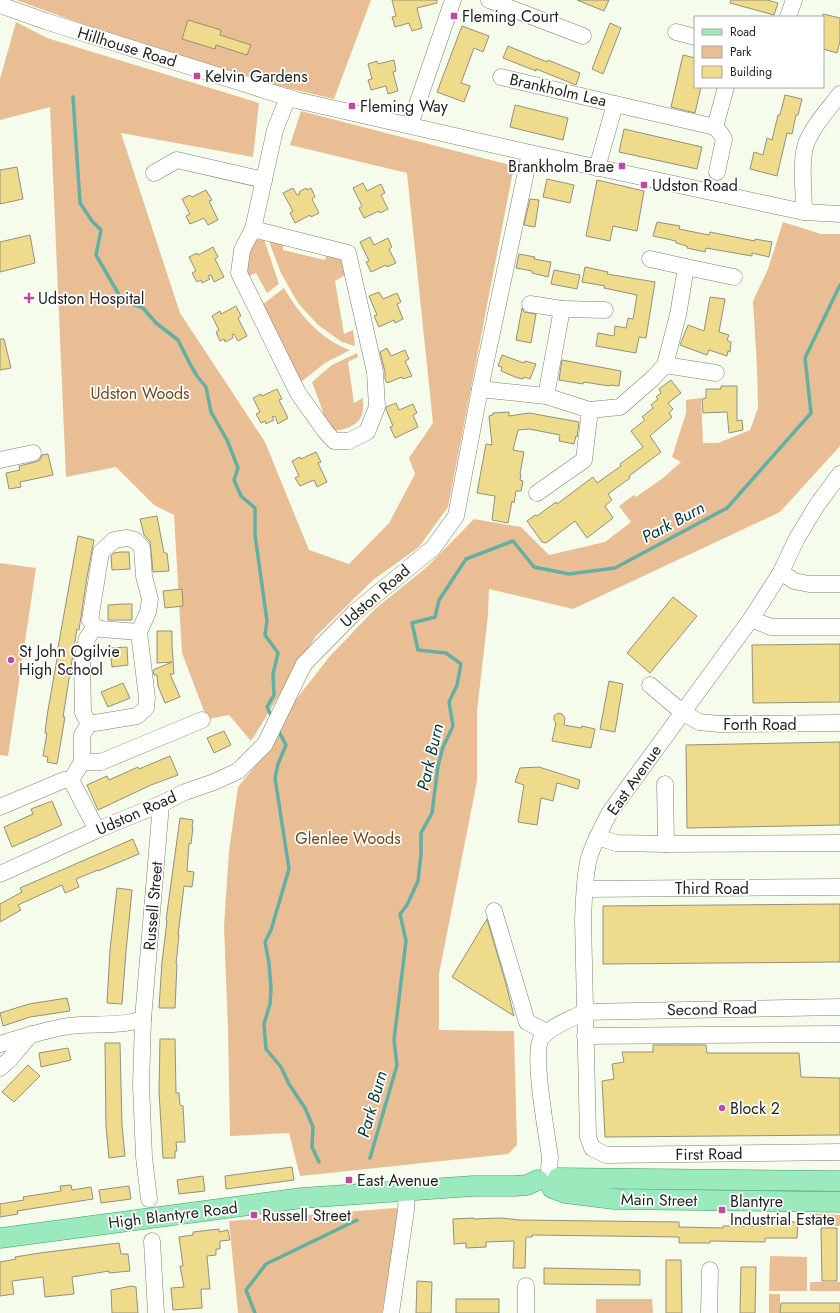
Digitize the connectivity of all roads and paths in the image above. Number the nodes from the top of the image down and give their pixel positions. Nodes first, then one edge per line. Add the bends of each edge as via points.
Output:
1 (453, 0) edge
2 (489, 0) edge
3 (794, 0) edge
4 (0, 5) edge
5 (17, 6) edge
6 (788, 16) edge
7 (676, 32) dead end
8 (583, 36) dead end
9 (694, 37) edge
10 (500, 77) dead end
11 (726, 88) edge
12 (840, 94) edge
13 (288, 97) junction
14 (615, 104) junction
15 (410, 125) junction
16 (715, 126) junction
17 (530, 154) junction
18 (597, 168) junction
19 (717, 172) dead end
20 (154, 173) dead end
21 (264, 180) junction
22 (804, 212) junction
23 (840, 214) edge
24 (253, 229) junction
25 (650, 259) dead end
26 (686, 267) junction
27 (734, 277) dead end
28 (530, 304) dead end
29 (562, 309) junction
30 (605, 310) dead end
31 (665, 365) junction
32 (716, 373) dead end
33 (480, 389) junction
34 (546, 396) junction
35 (590, 410) junction
36 (33, 454) dead end
37 (0, 460) edge
38 (840, 474) edge
39 (537, 493) dead end
40 (781, 572) junction
41 (840, 584) edge
42 (751, 619) junction
43 (95, 627) junction
44 (840, 627) edge
45 (139, 632) junction
46 (650, 685) dead end
47 (682, 712) junction
48 (202, 720) dead end
49 (89, 724) junction
50 (840, 724) edge
51 (82, 762) junction
52 (71, 780) junction
53 (666, 784) dead end
54 (161, 804) junction
55 (0, 808) edge
56 (97, 830) junction
57 (597, 837) junction
58 (840, 843) edge
59 (666, 844) junction
60 (0, 874) edge
61 (840, 887) edge
62 (585, 889) junction
63 (494, 911) dead end
64 (840, 1007) edge
65 (584, 1012) junction
66 (143, 1019) junction
67 (547, 1032) junction
68 (32, 1034) junction
69 (840, 1034) edge
70 (585, 1036) junction
71 (0, 1044) edge
72 (0, 1068) edge
73 (588, 1137) joint
74 (840, 1152) edge
75 (549, 1179) junction
76 (840, 1181) edge
77 (407, 1190) junction
78 (149, 1199) dead end
79 (840, 1202) edge
80 (0, 1238) edge
81 (152, 1240) dead end
82 (710, 1270) dead end
83 (526, 1286) dead end
84 (156, 1313) edge
85 (391, 1313) edge
86 (526, 1313) edge
87 (709, 1313) edge

1 - 15 street
2 - 8 street
3 - 6 street
4 - 5 street, Hillhouse Road
5 - 13 street, Hillhouse Road
7 - 9 street
10 - 14 street, Brankholm Lea
11 - 16 street
12 - 22 street via 808,140 804,152
13 - 15 street, Hillhouse Road
13 - 21 street via 275,130
14 - 16 street, Brankholm Lea
14 - 18 street
15 - 17 street, Hillhouse Road
16 - 19 street via 724,139
17 - 18 street, Hillhouse Road
17 - 33 street, Udston Road
18 - 22 street, Hillhouse Road
20 - 21 street via 177,160
21 - 24 street
22 - 23 street, Hillhouse Road
24 - 24 street via 348,253 375,372 377,408 368,432 349,442 334,441 298,393 248,294 239,273 242,250
25 - 26 street
26 - 27 street
26 - 31 street via 678,315
28 - 29 street
29 - 30 street
29 - 34 street
31 - 32 street
31 - 35 street via 620,407
33 - 34 street
33 - 54 street, Udston Road via 456,516 433,548 355,612 304,664 265,744 238,771
34 - 35 street
35 - 39 street via 584,460
36 - 37 street
38 - 40 street, East Avenue via 817,505
40 - 41 street via 794,581 809,584
40 - 42 street, East Avenue
42 - 44 street via 771,627
42 - 47 street, East Avenue
43 - 45 street
43 - 45 street via 90,620 101,552 114,540 127,538 135,540 142,548 144,576 150,599 148,612
43 - 49 street via 87,638 82,661 83,713
45 - 49 street via 148,698 146,708 137,716
46 - 47 street, Forth Road
47 - 50 street, Forth Road via 699,722 720,724
47 - 57 street, East Avenue via 610,812
48 - 51 street via 101,762
49 - 51 street via 82,735
51 - 52 street
52 - 55 street via 64,780
52 - 56 street
53 - 59 street
54 - 56 street, Udston Road
54 - 66 street, Russell Street
56 - 60 street, Udston Road
57 - 59 street via 616,843
57 - 62 street, East Avenue via 589,859
58 - 59 street
61 - 62 street, Third Road
62 - 65 street, East Avenue
63 - 67 street via 527,1022
64 - 65 street, Second Road
65 - 67 street
65 - 70 street, East Avenue
66 - 68 street via 130,1023 70,1026
66 - 78 street, Russell Street via 141,1085 144,1157
67 - 75 street via 540,1040 537,1062 550,1158
68 - 71 street
68 - 72 street
69 - 70 street, Second Road
70 - 73 street, East Avenue
73 - 74 street, First Road via 592,1148 606,1155
75 - 76 main road, Main Street
75 - 77 main road, High Blantyre Road via 527,1185
75 - 79 main road, Main Street via 565,1193 614,1199
77 - 80 main road, High Blantyre Road via 302,1198
77 - 85 street
81 - 84 street
82 - 87 street
83 - 86 street

